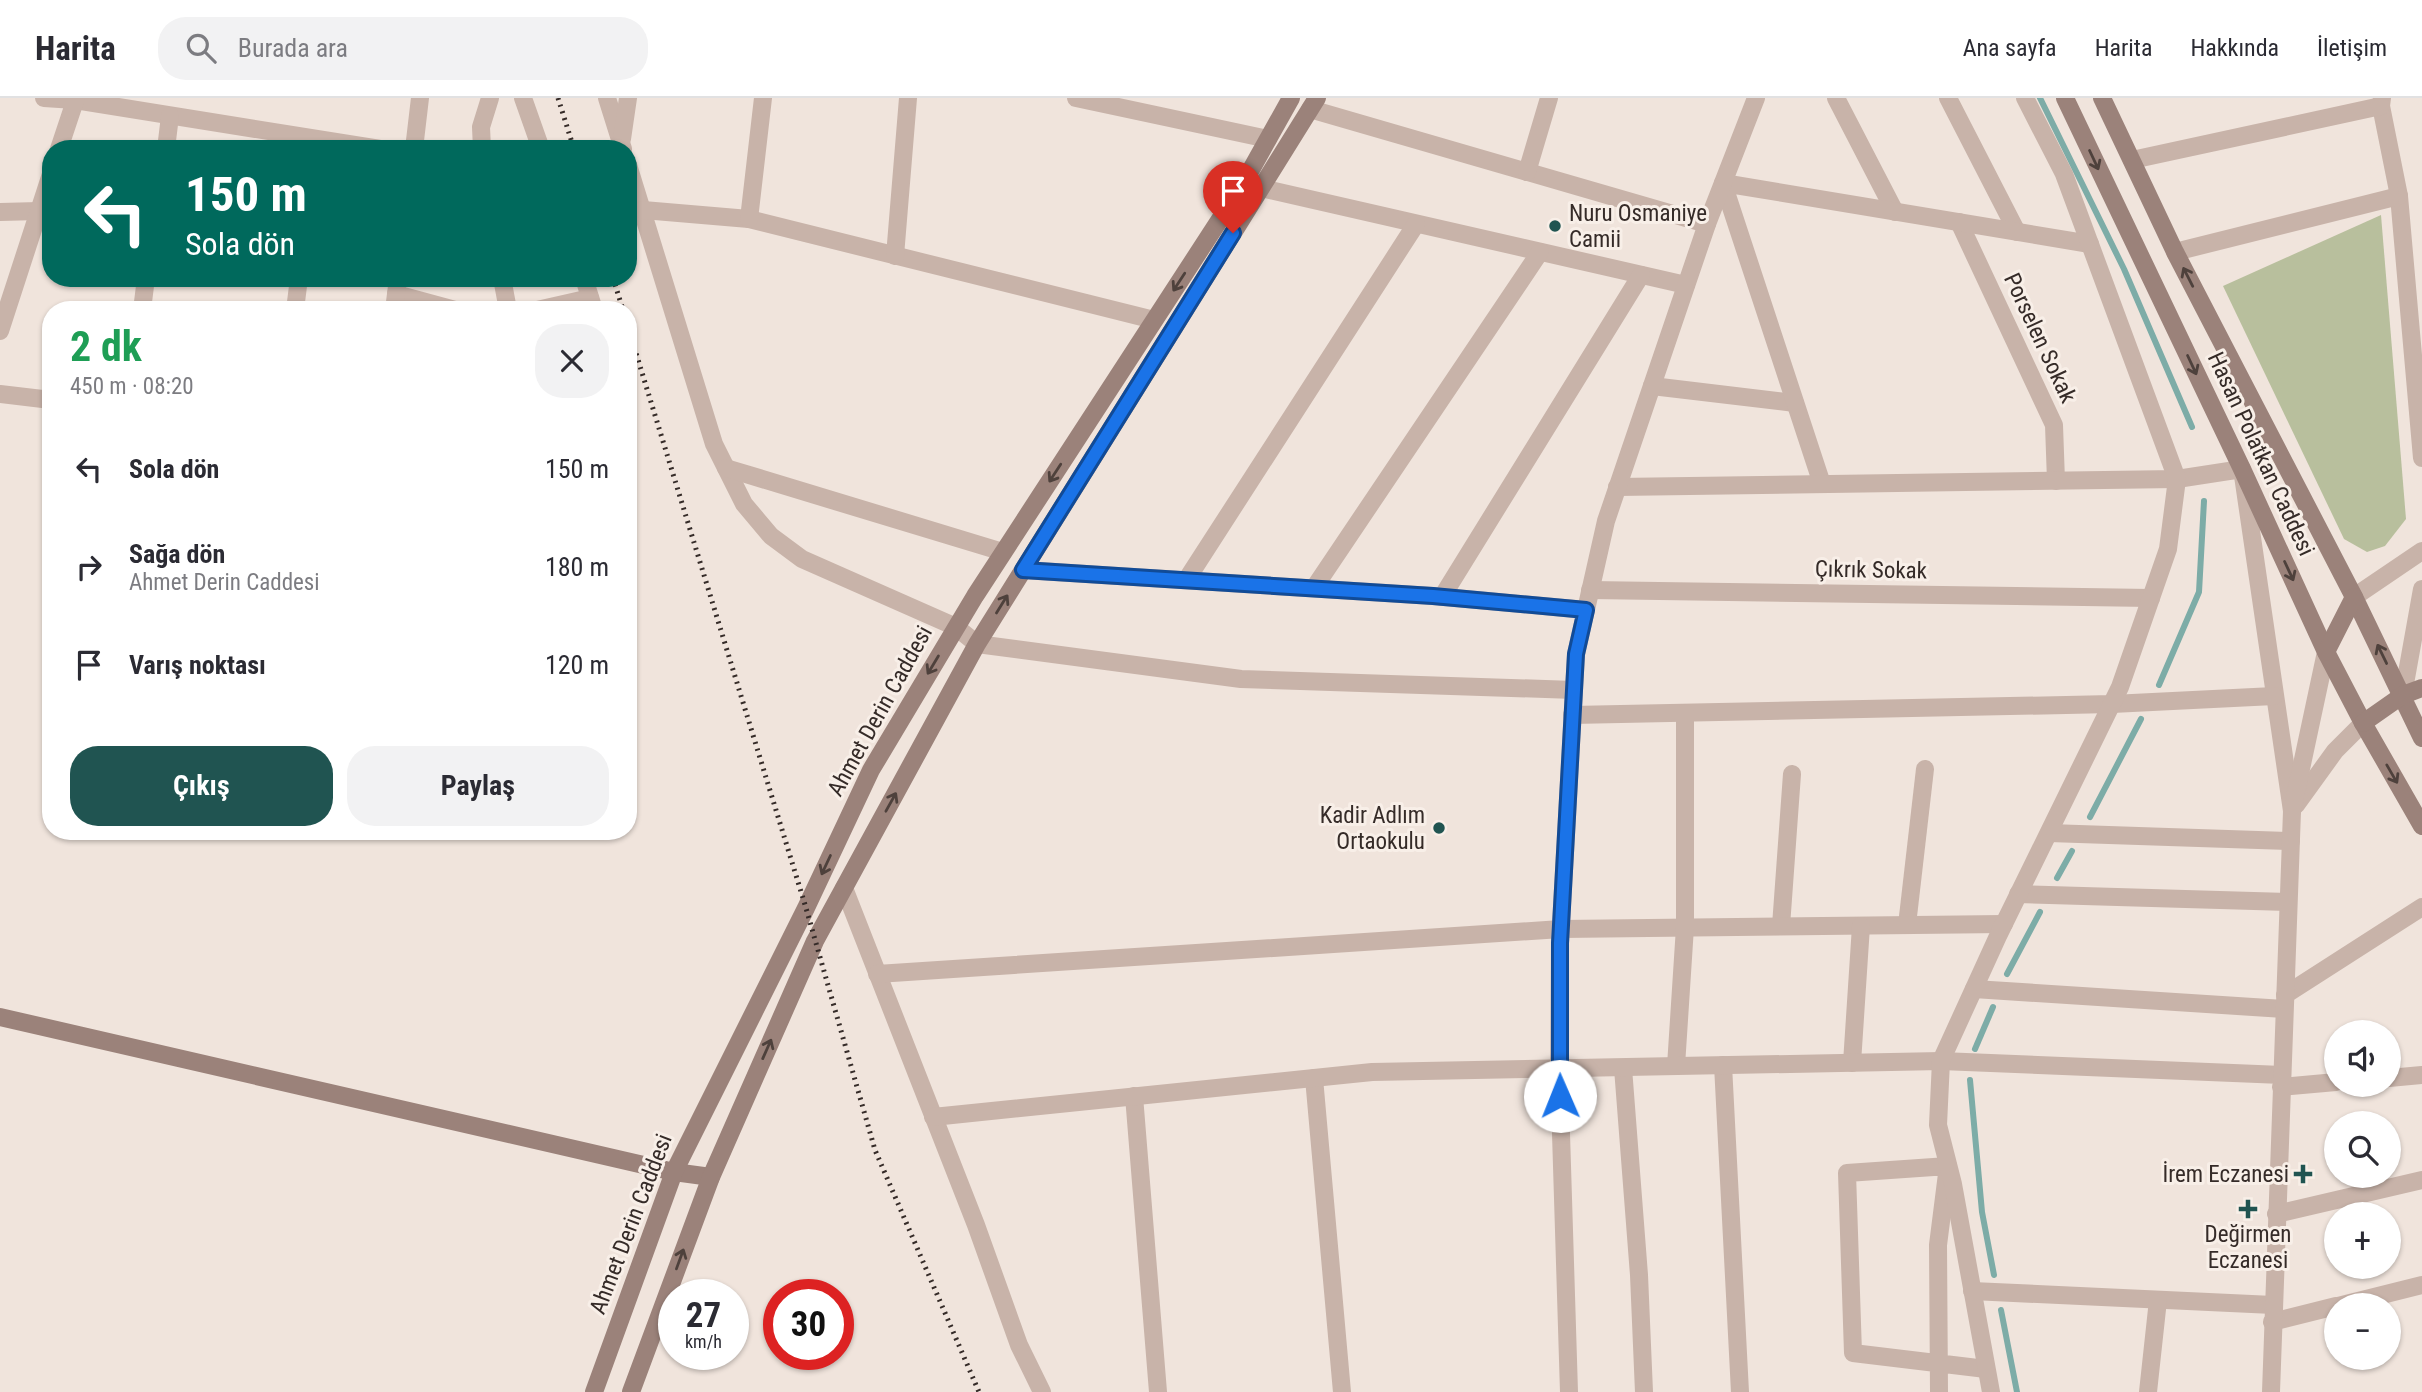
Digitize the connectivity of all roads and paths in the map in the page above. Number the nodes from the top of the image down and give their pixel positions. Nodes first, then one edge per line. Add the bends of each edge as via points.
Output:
1 (44, 98) edge
2 (420, 98) edge
3 (490, 98) edge
4 (523, 98) edge
5 (607, 98) edge
6 (628, 98) edge
7 (763, 98) edge
8 (908, 98) edge
9 (1076, 98) edge
10 (1291, 98) edge
11 (1549, 98) edge
12 (1756, 98) edge
13 (1836, 98) edge
14 (1948, 98) edge
15 (2025, 98) edge
16 (2065, 98) edge
17 (2102, 98) edge
18 (75, 99) edge
19 (2381, 102) edge
20 (1313, 103) edge
21 (170, 116) junction
22 (1268, 139) junction
23 (62, 140) edge
24 (167, 140) edge
25 (295, 140) edge
26 (415, 140) edge
27 (482, 140) edge
28 (538, 140) edge
29 (620, 140) edge
30 (623, 140) edge
31 (2132, 160) junction
32 (1527, 172) junction
33 (1723, 183) junction
34 (1261, 188) junction
35 (637, 192) edge
36 (2399, 196) junction
37 (42, 200) edge
38 (643, 210) junction
39 (0, 212) edge
40 (38, 212) junction
41 (1895, 212) junction
42 (749, 219) junction
43 (1959, 222) junction
44 (1416, 224) junction
45 (1707, 224) junction
46 (2017, 232) junction
47 (2090, 244) junction
48 (1540, 252) junction
49 (2175, 252) junction
50 (895, 256) junction
51 (1641, 275) junction
52 (1686, 285) junction
53 (396, 294) edge
54 (422, 301) edge
55 (1154, 320) junction
56 (0, 331) edge
57 (1652, 386) junction
58 (0, 394) edge
59 (42, 399) edge
60 (1795, 403) junction
61 (2422, 458) edge
62 (726, 468) junction
63 (2242, 469) junction
64 (2177, 479) junction
65 (2056, 481) junction
66 (1822, 484) junction
67 (1617, 488) junction
68 (2422, 551) edge
69 (1003, 552) junction
70 (1023, 570) junction
71 (1187, 579) junction
72 (1314, 588) junction
73 (2422, 589) edge
74 (1590, 590) junction
75 (1442, 597) junction
76 (2354, 597) junction
77 (2151, 598) junction
78 (1586, 610) junction
79 (956, 626) junction
80 (977, 645) junction
81 (2326, 652) junction
82 (2422, 688) edge
83 (1574, 690) junction
84 (2403, 695) junction
85 (2274, 696) junction
86 (2112, 704) junction
87 (1685, 713) junction
88 (1572, 715) junction
89 (2363, 723) junction
90 (2422, 738) edge
91 (1925, 769) dead end
92 (1792, 774) dead end
93 (2292, 810) junction
94 (2422, 825) edge
95 (2049, 833) junction
96 (2291, 841) junction
97 (844, 888) junction
98 (2018, 894) junction
99 (2288, 902) junction
100 (2422, 906) edge
101 (2004, 924) junction
102 (1907, 925) junction
103 (1781, 926) junction
104 (1861, 926) junction
105 (1685, 927) junction
106 (1561, 929) junction
107 (877, 974) junction
108 (1974, 989) junction
109 (2284, 1002) junction
110 (0, 1017) edge
111 (1941, 1061) junction
112 (1852, 1063) junction
113 (1723, 1065) junction
114 (1676, 1066) junction
115 (1623, 1068) junction
116 (1559, 1069) junction
117 (2422, 1075) edge
118 (2401, 1077) edge
119 (1314, 1078) junction
120 (2282, 1081) junction
121 (2324, 1083) edge
122 (1134, 1096) junction
123 (933, 1117) junction
124 (1948, 1166) junction
125 (674, 1172) junction
126 (711, 1177) junction
127 (2422, 1180) edge
128 (2276, 1214) junction
129 (2422, 1285) edge
130 (1972, 1291) junction
131 (2390, 1293) edge
132 (2158, 1300) junction
133 (2324, 1307) edge
134 (2273, 1313) junction
135 (1940, 1363) junction
136 (1986, 1369) junction
137 (594, 1392) edge
138 (631, 1392) edge
139 (1042, 1392) edge
140 (1158, 1392) edge
141 (1342, 1392) edge
142 (1569, 1392) edge
143 (1644, 1392) edge
144 (1740, 1392) edge
145 (1939, 1392) edge
146 (1991, 1392) edge
147 (2148, 1392) edge
148 (2271, 1392) edge

1 - 18 street
2 - 26 street
3 - 27 street
4 - 28 street
5 - 29 street
6 - 30 street
7 - 42 street
8 - 50 street
9 - 22 street
10 - 22 main road, Ahmet Derin Caddesi
11 - 32 street
12 - 33 street
13 - 41 street
14 - 46 street
15 - 47 street via 2064,174
16 -> 63 main road, Hasan Polatkan Caddesi
17 - 31 main road, Hasan Polatkan Caddesi
18 - 21 street
18 - 23 street
19 - 31 street
19 - 36 street
20 - 32 street
20 - 34 main road
21 - 24 street
21 - 25 street
22 -> 55 main road, Ahmet Derin Caddesi
31 - 49 main road, Hasan Polatkan Caddesi
32 - 45 street
33 - 41 street
33 - 45 street
33 - 60 street
34 - 44 street
34 - 70 main road
35 - 38 street
36 - 49 street
36 - 61 street
37 - 40 street
38 - 42 street
38 - 62 street via 714,444
39 - 40 street
40 - 56 street
41 - 43 street
42 - 50 street
43 - 46 street
43 - 65 street, Porselen Sokak via 2054,425
44 - 48 street
44 - 71 street
45 - 52 street
46 - 47 street
47 - 64 street
48 - 51 street
48 - 72 street
76 -> 49 main road, Hasan Polatkan Caddesi
50 - 55 street
51 - 52 street
51 - 75 street
52 - 57 street
53 - 54 street
55 -> 69 main road, Ahmet Derin Caddesi
57 - 60 street
57 - 67 street
58 - 59 street
60 - 66 street
62 - 69 street
62 - 79 street via 744,504 771,536 802,559
63 - 64 street
63 -> 81 main road, Hasan Polatkan Caddesi
63 - 85 street
64 - 65 street
64 - 77 street via 2168,550
65 - 66 street
66 - 67 street
67 - 74 street
68 - 76 street
69 - 79 main road, Ahmet Derin Caddesi
70 - 71 street
80 -> 70 main road
71 - 72 street
72 - 75 street
73 - 84 street
74 - 77 street, Çıkrık Sokak
74 - 78 street
75 - 78 street
76 - 81 main road
84 -> 76 main road, Hasan Polatkan Caddesi
77 - 86 street
78 - 83 street
79 - 80 street
79 -> 125 main road, Ahmet Derin Caddesi via 871,770
80 - 83 street via 1241,679
97 -> 80 main road
81 - 89 main road, Hasan Polatkan Caddesi
81 - 93 street
82 - 84 main road
83 - 88 street
84 - 89 main road
84 - 90 main road, Hasan Polatkan Caddesi
85 - 86 street
85 - 93 street
86 - 87 street
86 - 95 street
87 - 88 street
87 - 105 street
88 - 106 street
89 - 93 street via 2335,751
89 -> 94 main road, Hasan Polatkan Caddesi
91 - 102 street
92 - 103 street
93 - 96 street
95 - 96 street
95 - 98 street
96 - 99 street
97 - 107 street
126 -> 97 main road via 815,941
98 - 99 street
98 - 101 street
99 - 109 street
100 - 109 street
101 - 102 street
101 - 108 street
102 - 104 street
103 - 104 street
103 - 105 street
104 - 112 street
105 - 106 street
105 - 114 street
106 - 107 street
106 - 116 street
107 - 123 street
108 - 109 street
108 - 111 street
109 - 120 street
110 - 125 main road
111 - 112 street
111 - 120 street
111 - 124 street via 1938,1125
112 - 113 street
113 - 114 street
113 - 144 street
114 - 115 street
115 - 116 street
115 - 143 street
116 - 119 street via 1372,1072
116 - 142 street
117 - 118 street
119 - 122 street
119 - 141 street
120 - 121 street
120 - 128 street
122 - 123 street
122 - 140 street
123 - 139 street via 1019,1345
124 - 130 street
124 - 135 street via 1938,1245
124 - 135 street via 1847,1173 1853,1353
125 - 126 main road
125 - 137 main road, Ahmet Derin Caddesi
138 -> 126 main road
127 - 128 street
128 - 134 street
129 - 131 street
130 - 132 street
130 - 136 street
132 - 134 street
132 - 147 street
133 - 134 street
134 - 148 street
135 - 136 street
135 - 145 street
136 - 146 street

